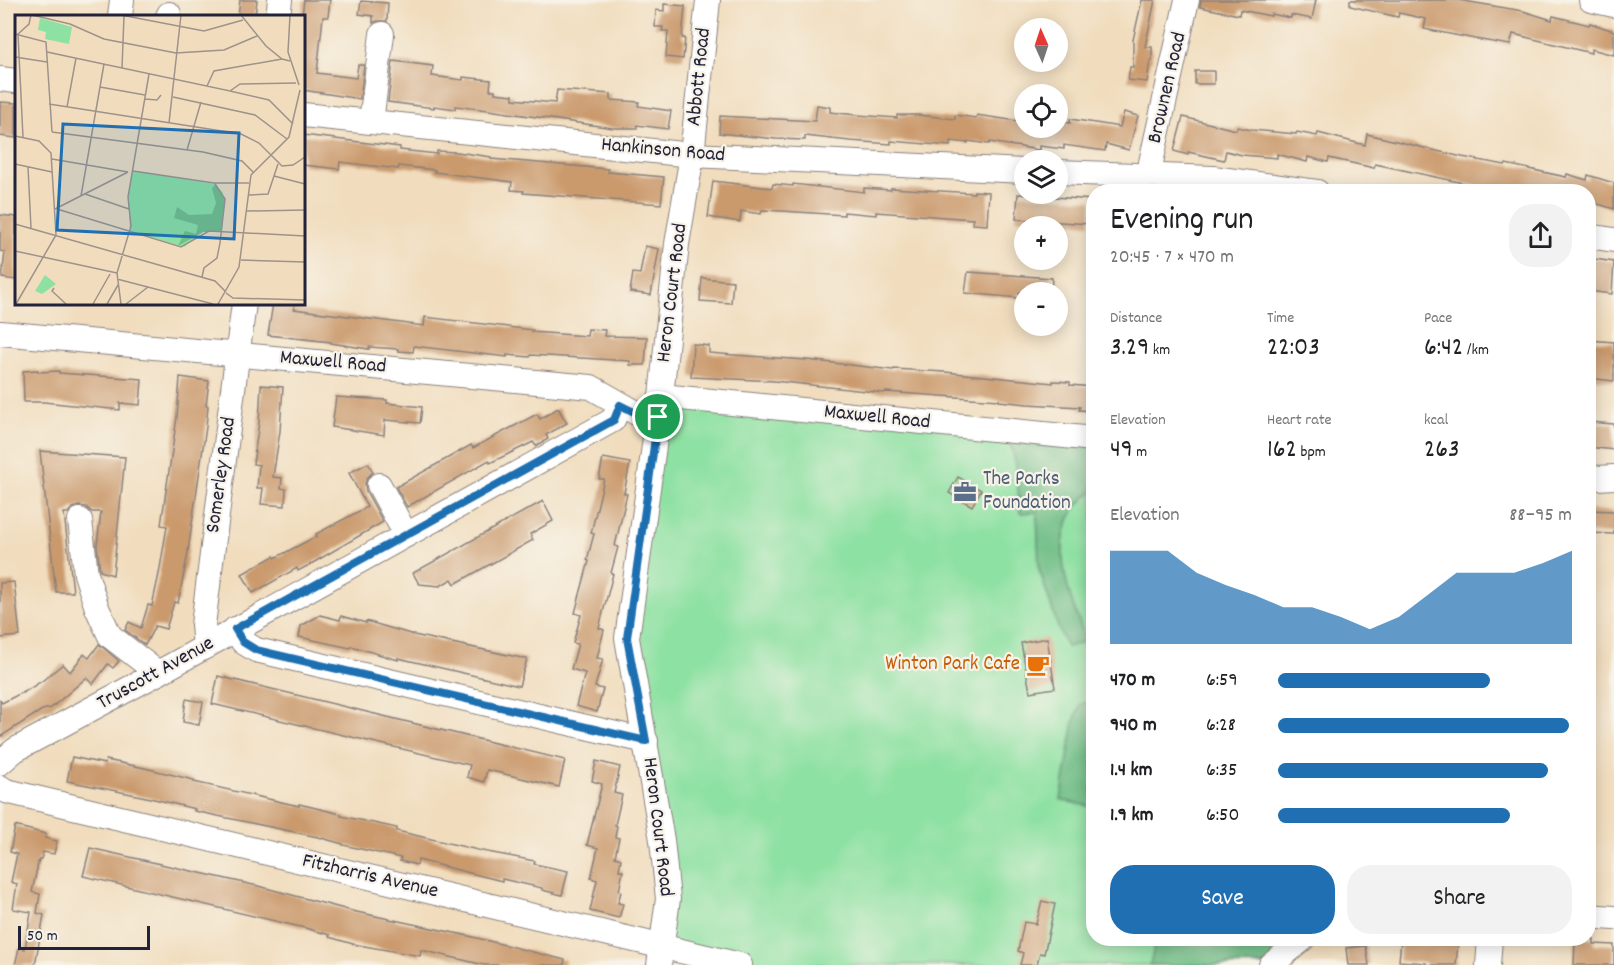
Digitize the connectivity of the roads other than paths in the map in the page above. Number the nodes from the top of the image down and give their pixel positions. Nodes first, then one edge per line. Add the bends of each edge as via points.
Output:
1 (122, 0) edge
2 (280, 0) edge
3 (708, 0) edge
4 (1187, 0) edge
5 (1591, 0) edge
6 (1614, 5) edge
7 (120, 15) edge
8 (278, 15) edge
9 (382, 34) dead end
10 (0, 79) edge
11 (15, 81) edge
12 (304, 115) edge
13 (371, 122) junction
14 (692, 155) junction
15 (1014, 171) edge
16 (1068, 172) edge
17 (1148, 176) junction
18 (1258, 184) edge
19 (1596, 237) edge
20 (1614, 240) edge
21 (244, 304) edge
22 (0, 333) edge
23 (238, 354) junction
24 (620, 405) junction
25 (660, 407) junction
26 (1086, 438) edge
27 (1614, 477) edge
28 (1596, 478) edge
29 (379, 485) dead end
30 (81, 520) dead end
31 (406, 535) junction
32 (235, 629) junction
33 (205, 647) junction
34 (158, 673) junction
35 (646, 741) junction
36 (0, 763) edge
37 (0, 787) edge
38 (1596, 917) edge
39 (1614, 918) edge
40 (1294, 946) edge
41 (1489, 946) edge
42 (661, 955) edge
43 (740, 965) edge
44 (1271, 965) edge
45 (1488, 965) edge

1 - 7 street
2 - 8 street
3 - 14 street, Abbott Road
4 - 17 street, Brownen Road
5 - 6 street
9 - 13 street
10 - 11 street
12 - 13 street, Hankinson Road
13 - 14 street, Hankinson Road
14 - 15 street, Hankinson Road
14 - 25 street, Heron Court Road via 677,244
16 - 17 street
17 - 18 street
19 - 20 street
21 - 23 street, Somerley Road
22 - 23 street, Maxwell Road
23 - 24 street, Maxwell Road via 591,387
23 - 33 street, Somerley Road via 203,625
24 - 25 street, Maxwell Road via 640,415
24 - 31 street, Truscott Avenue via 614,420
25 - 26 street, Maxwell Road
25 - 35 street, Heron Court Road via 627,638
27 - 28 street
29 - 31 street
30 - 34 street via 86,574 110,636
31 - 32 street, Truscott Avenue
32 - 33 street, Truscott Avenue
32 - 35 street via 243,642 256,650
33 - 34 street, Truscott Avenue
34 - 36 street, Truscott Avenue via 15,750
35 - 42 street, Heron Court Road via 668,898
37 - 42 street, Fitzharris Avenue
38 - 39 street
40 - 44 street
41 - 45 street
42 - 43 street, Fitzharris Avenue

